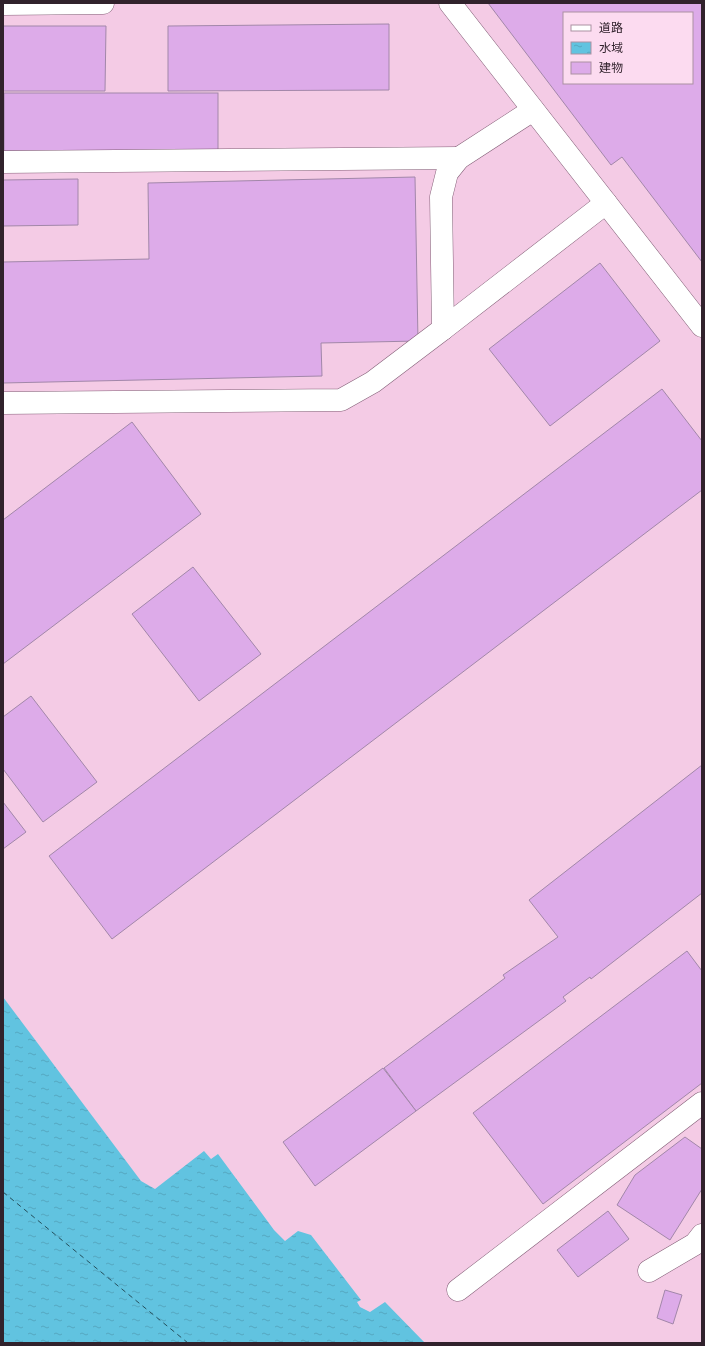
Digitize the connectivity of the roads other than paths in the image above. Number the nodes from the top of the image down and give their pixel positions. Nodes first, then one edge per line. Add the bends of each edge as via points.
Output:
1 (104, 3) edge
2 (450, 3) edge
3 (3, 4) edge
4 (533, 110) junction
5 (459, 158) junction
6 (3, 162) edge
7 (606, 203) junction
8 (702, 326) edge
9 (443, 329) junction
10 (3, 403) edge
11 (702, 1103) edge
12 (702, 1235) edge
13 (649, 1271) dead end
14 (458, 1290) dead end

1 - 3 lane
2 - 4 lane
4 - 5 lane
4 - 7 lane
5 - 6 lane
5 - 9 lane via 447,173 441,197
7 - 8 lane
7 - 9 lane
9 - 10 lane via 373,382 341,400
11 - 14 lane
12 - 13 lane via 695,1244

